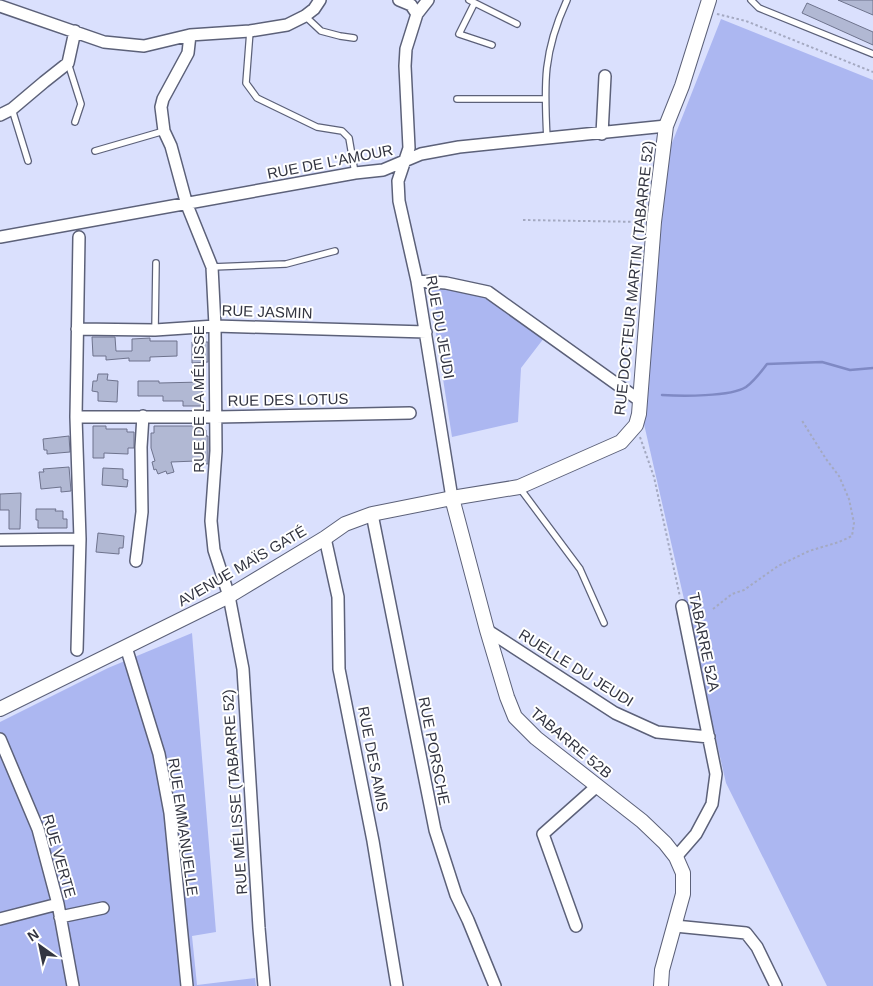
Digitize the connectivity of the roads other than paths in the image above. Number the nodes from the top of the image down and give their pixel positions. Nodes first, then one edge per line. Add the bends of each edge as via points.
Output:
1 (320, 0) edge
2 (399, 0) edge
3 (428, 0) edge
4 (567, 0) edge
5 (751, 0) edge
6 (472, 2) edge
7 (0, 6) edge
8 (707, 6) edge
9 (417, 14) junction
10 (305, 16) junction
11 (517, 24) dead end
12 (75, 31) junction
13 (250, 31) junction
14 (190, 35) junction
15 (354, 38) dead end
16 (492, 45) dead end
17 (873, 54) edge
18 (68, 64) junction
19 (605, 76) dead end
20 (458, 99) dead end
21 (545, 99) junction
22 (12, 109) junction
23 (0, 115) edge
24 (75, 122) dead end
25 (666, 126) junction
26 (164, 131) junction
27 (602, 134) junction
28 (547, 139) junction
29 (95, 151) dead end
30 (28, 161) dead end
31 (403, 163) junction
32 (355, 173) junction
33 (187, 204) junction
34 (0, 237) edge
35 (79, 237) dead end
36 (334, 251) dead end
37 (156, 263) dead end
38 (212, 267) junction
39 (417, 281) junction
40 (215, 326) junction
41 (77, 328) junction
42 (155, 330) junction
43 (426, 332) junction
44 (639, 400) junction
45 (410, 413) dead end
46 (144, 416) junction
47 (76, 417) junction
48 (216, 417) junction
49 (519, 487) junction
50 (452, 498) junction
51 (372, 514) junction
52 (325, 538) junction
53 (80, 539) junction
54 (0, 540) edge
55 (136, 561) dead end
56 (229, 596) junction
57 (682, 606) road end
58 (604, 623) dead end
59 (487, 630) junction
60 (126, 647) junction
61 (77, 650) dead end
62 (0, 709) edge
63 (709, 737) junction
64 (0, 740) edge
65 (597, 786) junction
66 (676, 857) junction
67 (58, 904) junction
68 (104, 908) dead end
69 (60, 917) junction
70 (0, 919) edge
71 (576, 926) dead end
72 (675, 926) junction
73 (73, 986) edge
74 (187, 986) edge
75 (264, 986) edge
76 (397, 986) edge
77 (495, 986) edge
78 (661, 986) edge
79 (776, 986) edge

1 - 10 street
2 - 9 street via 410,5
3 - 9 street
4 - 21 lane via 556,24 549,52
5 - 17 lane via 758,8
6 - 11 lane
6 - 16 lane via 460,34
7 - 12 street
8 - 25 street, RUE DOCTEUR MARTIN (TABARRE 52)
9 - 31 street, RUE DU JEUDI via 406,49 409,148
10 - 13 street via 287,25
10 - 15 lane via 321,31
12 - 14 street via 104,42 144,46
12 - 18 street
13 - 14 street
13 - 32 lane via 246,82 257,98 317,128 342,131 349,138
14 - 26 street, RUE DE LA MÉLISSE via 188,53 163,99
18 - 22 street
18 - 24 lane via 81,104
19 - 27 street
20 - 21 lane
21 - 28 lane
22 - 23 street
22 - 30 lane
25 - 27 street, RUE DE L'AMOUR
25 - 44 street, RUE DOCTEUR MARTIN (TABARRE 52) via 654,222
26 - 29 lane
26 - 33 street, RUE DE LA MÉLISSE
27 - 28 street, RUE DE L'AMOUR
28 - 31 street, RUE DE L'AMOUR via 460,147 421,154
31 - 32 street, RUE DE L'AMOUR via 383,170
31 - 39 street, RUE DU JEUDI via 398,181 399,200
32 - 33 street, RUE DE L'AMOUR
33 - 34 street, RUE DE L'AMOUR
33 - 38 street, RUE DE LA MÉLISSE
35 - 41 street
36 - 38 lane via 286,264
37 - 42 lane
38 - 40 street, RUE DE LA MÉLISSE
39 - 43 street, RUE DU JEUDI
39 - 44 street via 488,292
40 - 42 street, RUE JASMIN
40 - 43 street, RUE JASMIN
40 - 48 street, RUE DE LA MÉLISSE
41 - 42 street, RUE JASMIN
41 - 47 street
43 - 50 street, RUE DU JEUDI
44 - 49 street, RUE DOCTEUR MARTIN (TABARRE 52) via 636,425 621,442
45 - 48 street, RUE DES LOTUS
46 - 47 street, RUE DES LOTUS
46 - 48 street, RUE DES LOTUS
46 - 55 street via 142,512
47 - 53 street
48 - 56 street, RUE DE LA MÉLISSE via 211,521 214,550
49 - 50 street, RUE DOCTEUR MARTIN (TABARRE 52)
49 - 58 lane via 580,569
50 - 51 street, AVENUE MAÏS GATÉ
50 - 59 street, TABARRE 52B
51 - 52 street, AVENUE MAÏS GATÉ via 345,524
51 - 77 street, RUE PORSCHE via 435,830 456,895
52 - 56 street, AVENUE MAÏS GATÉ
52 - 76 street, RUE DES AMIS via 338,597 339,669
53 - 54 street
53 - 61 street
56 - 60 street, AVENUE MAÏS GATÉ
56 - 75 street, RUE MÉLISSE (TABARRE 52) via 243,669
57 - 63 street, TABARRE 52A
59 - 63 street, RUELLE DU JEUDI via 615,713 657,732
59 - 65 street, TABARRE 52B via 515,717 536,738
60 - 62 street, AVENUE MAÏS GATÉ
60 - 74 street, RUE EMMANUELLE via 159,754 170,814
63 - 66 street, TABARRE 52A via 716,774 712,804 696,834
64 - 67 street, RUE VERTE via 38,829
65 - 66 street, TABARRE 52B via 642,821
65 - 71 street via 543,834
66 - 72 street, TABARRE 52B via 684,873 683,894
67 - 69 street, RUE VERTE
67 - 70 street
68 - 69 street
69 - 73 street, RUE VERTE
72 - 78 street, TABARRE 52B via 662,970
72 - 79 street via 746,933 757,947

